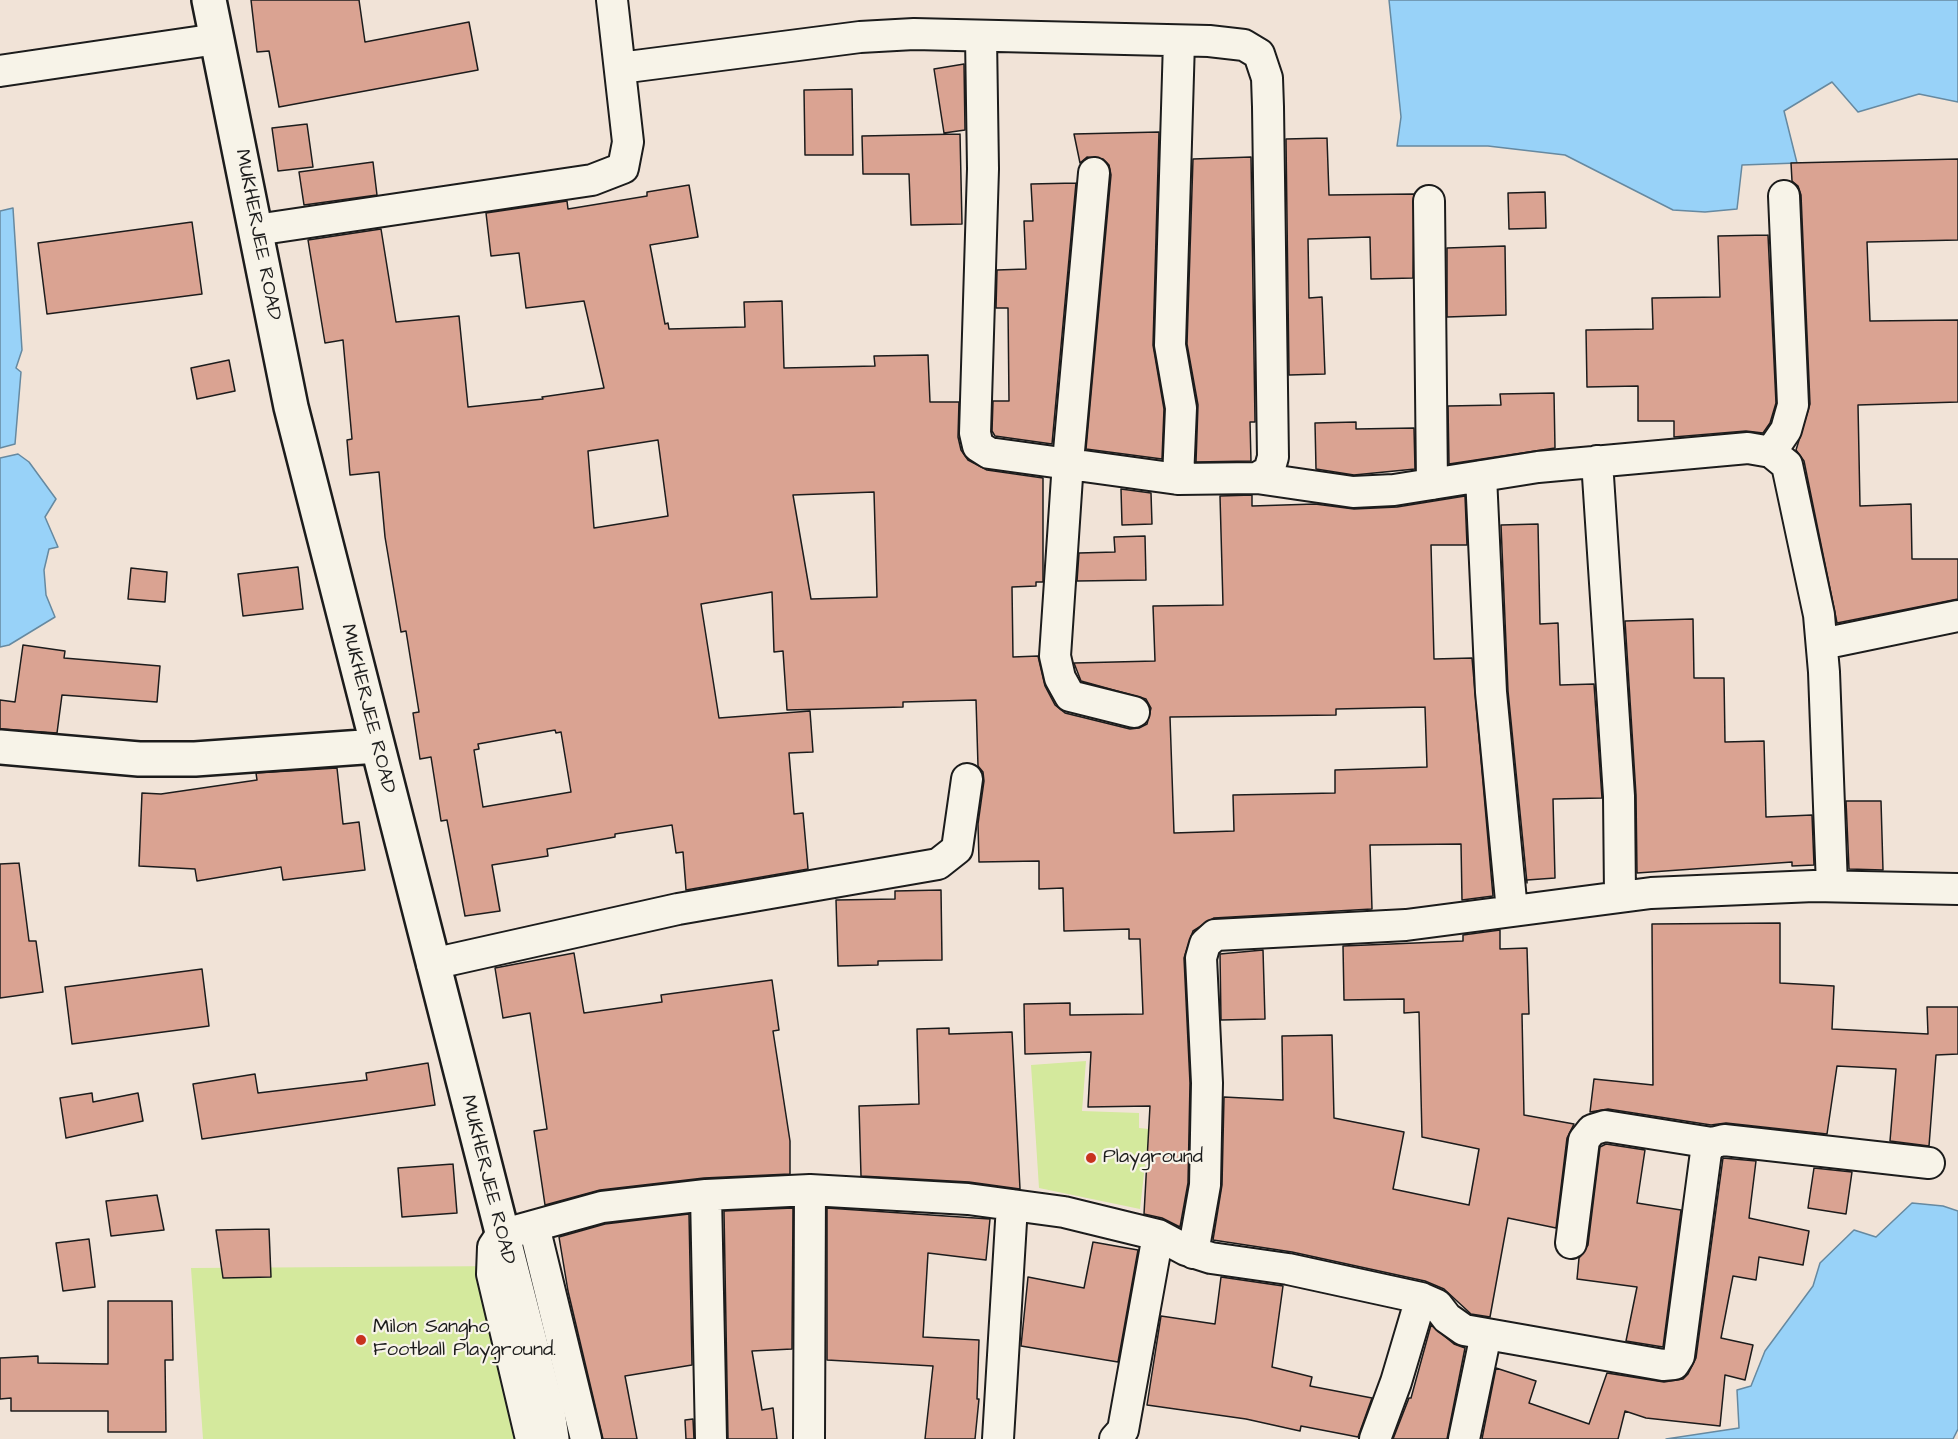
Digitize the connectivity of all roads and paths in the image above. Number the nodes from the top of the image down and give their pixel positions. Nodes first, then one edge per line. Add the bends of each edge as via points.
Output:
1 (209, 0) edge
2 (612, 0) edge
3 (981, 37) junction
4 (217, 39) junction
5 (1179, 41) junction
6 (620, 68) junction
7 (0, 71) edge
8 (1094, 173) dead end
9 (1784, 196) dead end
10 (1428, 201) dead end
11 (256, 230) junction
12 (1771, 452) junction
13 (1597, 461) junction
14 (1068, 462) junction
15 (1481, 476) junction
16 (1257, 478) junction
17 (1178, 479) junction
18 (1432, 483) junction
19 (1958, 616) edge
20 (1822, 644) junction
21 (1134, 712) dead end
22 (377, 746) junction
23 (0, 747) edge
24 (967, 779) dead end
25 (1832, 886) junction
26 (1958, 889) edge
27 (1620, 895) junction
28 (1512, 911) junction
29 (432, 964) junction
30 (1712, 1143) junction
31 (1929, 1162) dead end
32 (810, 1190) junction
33 (705, 1195) junction
34 (1012, 1205) junction
35 (534, 1226) junction
36 (501, 1235) junction
37 (1158, 1236) junction
38 (1571, 1243) dead end
39 (1193, 1253) junction
40 (1421, 1298) junction
41 (1486, 1334) junction
42 (550, 1425) edge
43 (531, 1439) edge
44 (586, 1439) edge
45 (711, 1439) edge
46 (809, 1439) edge
47 (998, 1439) edge
48 (1115, 1439) edge
49 (1375, 1439) edge
50 (1464, 1439) edge

1 - 4 main road, MUKHERJEE ROAD
2 - 6 street
3 - 5 street
3 - 6 street via 860,37
3 - 14 street via 982,250 975,433 978,446 989,453
4 - 7 street
4 - 11 main road, MUKHERJEE ROAD
5 - 16 street via 1244,45 1259,54 1267,78 1273,458 1269,471
5 - 17 street via 1170,345 1181,408
6 - 11 street via 628,142 623,168 592,180
8 - 14 street
9 - 12 street via 1793,405 1786,430
10 - 18 street
11 - 22 main road, MUKHERJEE ROAD via 291,407
12 - 13 street via 1748,448
12 - 20 street via 1787,465
13 - 15 street
13 - 27 street via 1619,796
14 - 17 street
14 - 21 street via 1055,656 1060,678 1070,696
15 - 18 street
15 - 28 street via 1491,692
16 - 17 street
16 - 18 street via 1353,492
19 - 20 street
20 - 25 street
22 - 23 main road via 195,759 139,759
22 - 29 main road, MUKHERJEE ROAD
24 - 29 street via 957,849 938,864 678,909
25 - 26 street
25 - 27 street
27 - 28 street
28 - 39 street via 1406,926 1215,935 1205,944 1201,958 1208,1083 1206,1185
29 - 36 main road, MUKHERJEE ROAD
30 - 31 street via 1724,1140
30 - 38 street via 1605,1126 1592,1130 1584,1140
30 - 41 street via 1706,1152 1679,1356 1674,1364
32 - 33 street
32 - 34 street
32 - 46 street
33 - 35 street via 602,1207
33 - 45 street
34 - 37 street via 1064,1212
34 - 47 street
35 - 36 street
35 - 44 street
36 - 42 main road, MUKHERJEE ROAD
36 - 43 street via 493,1247 492,1274
37 - 39 street
37 - 48 street via 1123,1430
39 - 40 street
40 - 41 street via 1437,1305 1447,1318 1464,1329
40 - 49 street
41 - 50 street

